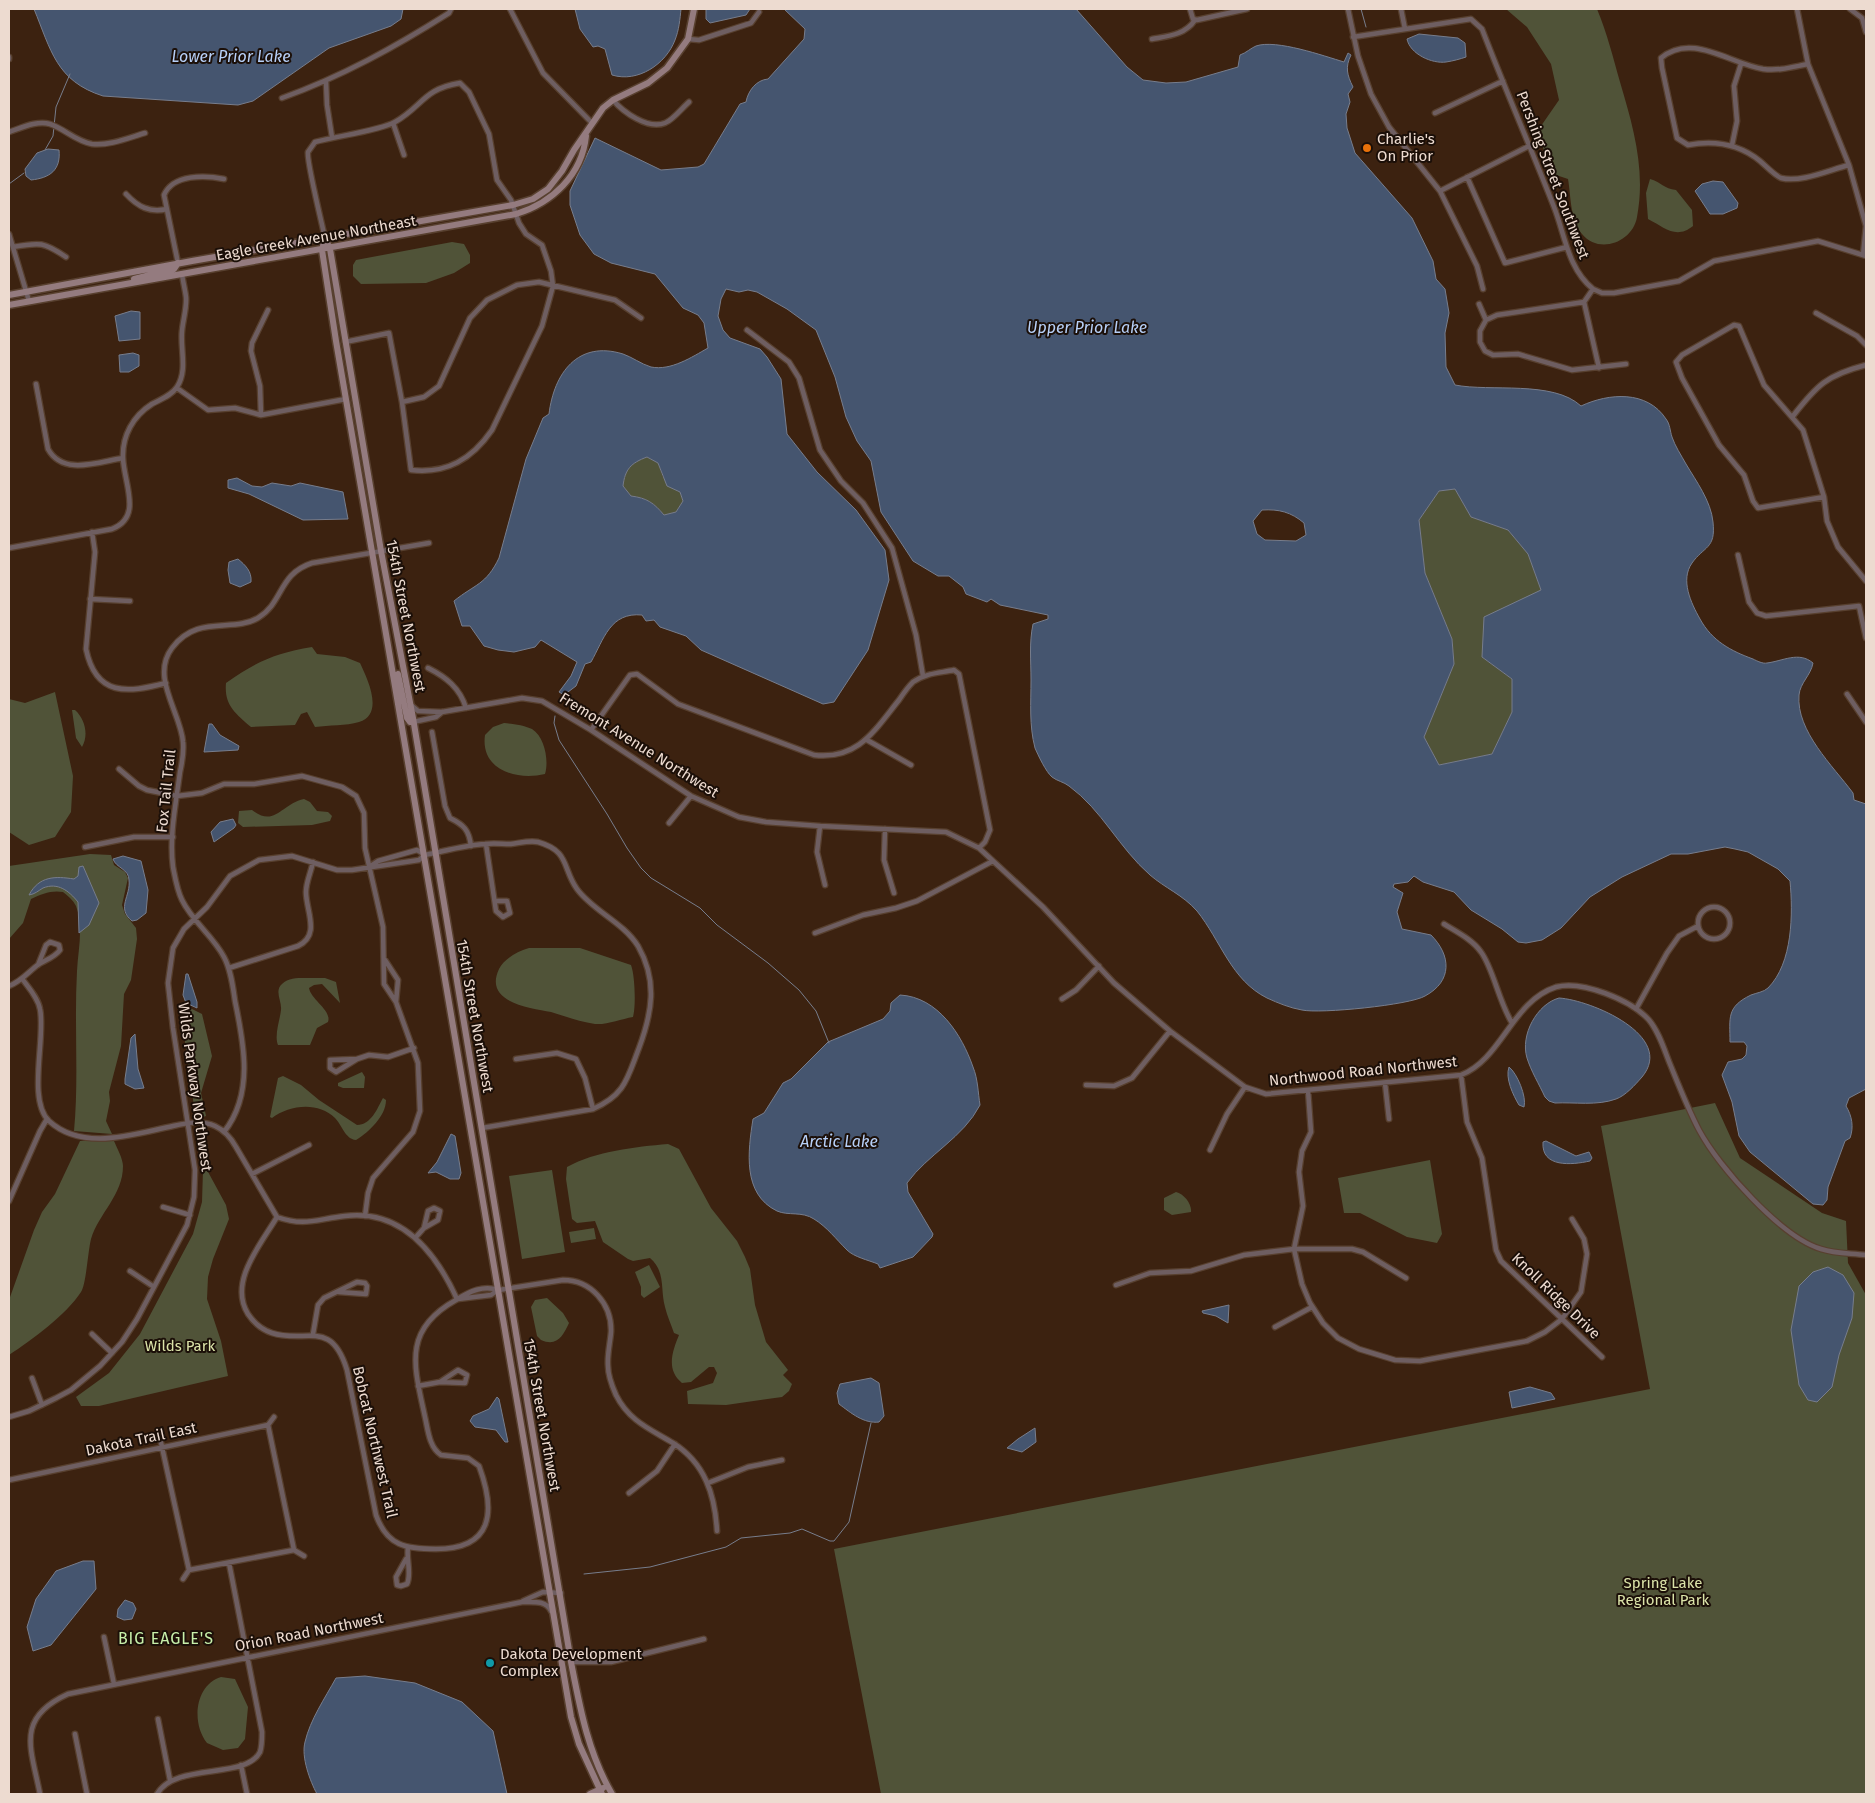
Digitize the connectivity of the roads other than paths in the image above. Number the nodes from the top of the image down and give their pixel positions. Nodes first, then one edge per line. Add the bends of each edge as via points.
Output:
1 (451, 9) edge
2 (510, 9) edge
3 (694, 9) edge
4 (1190, 9) edge
5 (1247, 9) edge
6 (1348, 9) edge
7 (1401, 9) edge
8 (1797, 9) edge
9 (1850, 9) edge
10 (759, 12) dead end
11 (1194, 19) junction
12 (1405, 29) junction
13 (1866, 32) edge
14 (1353, 37) junction
15 (688, 39) junction
16 (1152, 40) dead end
17 (1741, 64) junction
18 (1808, 64) junction
19 (1503, 81) junction
20 (326, 82) junction
21 (282, 98) dead end
22 (613, 100) junction
23 (689, 102) dead end
24 (1435, 112) dead end
25 (393, 123) junction
26 (592, 123) junction
27 (9, 132) edge
28 (144, 133) dead end
29 (586, 134) junction
30 (332, 138) junction
31 (1732, 145) junction
32 (1529, 146) junction
33 (404, 155) dead end
34 (1849, 165) junction
35 (1466, 177) junction
36 (224, 179) dead end
37 (1440, 190) junction
38 (126, 194) dead end
39 (167, 209) junction
40 (515, 210) junction
41 (9, 234) edge
42 (324, 238) junction
43 (13, 247) junction
44 (1566, 247) junction
45 (330, 249) junction
46 (322, 250) junction
47 (1865, 256) edge
48 (66, 257) dead end
49 (178, 263) junction
50 (182, 274) junction
51 (126, 283) junction
52 (553, 286) junction
53 (1483, 289) dead end
54 (1593, 289) junction
55 (27, 291) junction
56 (9, 295) edge
57 (29, 301) junction
58 (1584, 302) junction
59 (1479, 304) dead end
60 (9, 305) edge
61 (268, 310) dead end
62 (1816, 313) dead end
63 (641, 318) dead end
64 (1486, 320) junction
65 (748, 330) dead end
66 (345, 342) junction
67 (1866, 344) edge
68 (1626, 364) dead end
69 (1866, 366) edge
70 (1599, 368) junction
71 (36, 384) dead end
72 (177, 388) junction
73 (346, 399) junction
74 (402, 402) junction
75 (261, 415) junction
76 (1793, 416) junction
77 (123, 458) junction
78 (1824, 497) junction
79 (92, 532) junction
80 (429, 543) dead end
81 (9, 548) edge
82 (381, 551) junction
83 (373, 552) junction
84 (1738, 555) dead end
85 (1866, 582) edge
86 (90, 598) junction
87 (130, 601) dead end
88 (1866, 638) edge
89 (392, 657) junction
90 (428, 668) dead end
91 (923, 676) junction
92 (166, 683) junction
93 (1847, 694) dead end
94 (410, 705) junction
95 (466, 708) junction
96 (442, 712) junction
97 (413, 722) junction
98 (1866, 722) edge
99 (591, 730) junction
100 (432, 732) dead end
101 (867, 740) junction
102 (911, 765) dead end
103 (119, 769) dead end
104 (177, 796) junction
105 (691, 796) junction
106 (669, 823) dead end
107 (820, 826) junction
108 (884, 829) junction
109 (172, 837) junction
110 (486, 844) junction
111 (471, 846) junction
112 (85, 847) dead end
113 (979, 848) junction
114 (435, 853) junction
115 (425, 855) junction
116 (993, 861) junction
117 (313, 862) junction
118 (369, 867) junction
119 (825, 885) dead end
120 (894, 893) dead end
121 (496, 901) dead end
122 (195, 918) junction
123 (1444, 924) dead end
124 (1698, 926) junction
125 (815, 933) dead end
126 (385, 960) junction
127 (38, 965) junction
128 (1099, 966) junction
129 (229, 968) junction
130 (23, 980) junction
131 (9, 986) edge
132 (1062, 999) dead end
133 (396, 1002) junction
134 (1636, 1009) junction
135 (1512, 1023) junction
136 (1170, 1031) junction
137 (414, 1048) junction
138 (516, 1058) dead end
139 (357, 1059) junction
140 (1461, 1075) junction
141 (1385, 1083) junction
142 (1086, 1086) dead end
143 (1245, 1087) junction
144 (1308, 1090) junction
145 (593, 1109) junction
146 (47, 1119) junction
147 (1389, 1119) dead end
148 (188, 1123) junction
149 (482, 1128) junction
150 (224, 1132) junction
151 (309, 1145) dead end
152 (1210, 1150) dead end
153 (252, 1174) junction
154 (9, 1201) edge
155 (163, 1207) dead end
156 (190, 1215) junction
157 (365, 1216) junction
158 (277, 1217) junction
159 (1572, 1218) dead end
160 (424, 1228) junction
161 (416, 1237) junction
162 (1294, 1250) junction
163 (1866, 1255) edge
164 (130, 1272) dead end
165 (1406, 1278) dead end
166 (1116, 1285) dead end
167 (154, 1286) junction
168 (508, 1288) junction
169 (499, 1290) junction
170 (339, 1292) junction
171 (457, 1299) junction
172 (1312, 1306) junction
173 (1562, 1319) junction
174 (1275, 1327) dead end
175 (92, 1334) dead end
176 (313, 1334) junction
177 (112, 1353) junction
178 (1602, 1357) dead end
179 (32, 1378) dead end
180 (440, 1382) junction
181 (418, 1386) junction
182 (42, 1405) junction
183 (9, 1417) edge
184 (274, 1417) dead end
185 (268, 1425) junction
186 (160, 1438) dead end
187 (675, 1444) junction
188 (162, 1447) junction
189 (782, 1460) dead end
190 (9, 1480) edge
191 (708, 1483) junction
192 (628, 1493) dead end
193 (717, 1531) dead end
194 (408, 1548) junction
195 (294, 1550) junction
196 (304, 1556) dead end
197 (406, 1559) junction
198 (229, 1562) junction
199 (189, 1570) junction
200 (183, 1579) dead end
201 (550, 1593) junction
202 (560, 1593) junction
203 (522, 1602) junction
204 (555, 1618) junction
205 (104, 1637) dead end
206 (704, 1639) dead end
207 (247, 1657) junction
208 (571, 1662) junction
209 (114, 1684) junction
210 (158, 1719) dead end
211 (75, 1734) dead end
212 (241, 1765) junction
213 (170, 1780) junction
214 (607, 1786) junction
215 (600, 1792) edge
216 (40, 1794) edge
217 (87, 1794) edge
218 (157, 1794) edge
219 (247, 1794) edge
220 (590, 1794) edge
221 (611, 1794) edge

1 - 20 street via 401,43
2 - 26 street via 544,73
3 - 15 street, Eagle Creek Avenue Northeast
4 - 11 street
5 - 11 street via 1204,20
6 - 14 street
7 - 12 street
8 - 18 street
9 - 13 street via 1862,18
10 - 15 street via 751,23 699,40
11 - 16 street via 1191,26 1182,32
12 - 14 street
12 - 19 street, Pershing Street Southwest via 1471,19 1482,29
14 - 37 street via 1371,94 1389,127
15 - 22 street, Eagle Creek Avenue Northeast via 657,77
17 - 18 street via 1778,70
17 - 31 street via 1734,86 1738,121
17 - 31 street via 1706,49 1667,52 1661,58 1673,124 1681,142 1688,145
18 - 34 street
19 - 24 street
19 - 32 street, Pershing Street Southwest
20 - 21 street
20 - 30 street
22 - 23 street via 620,109 651,124 665,123
22 - 26 street, Eagle Creek Avenue Northeast
25 - 30 street, 154th Street Northwest
25 - 33 street
25 - 40 street via 429,92 460,83 469,92 488,134 497,180
26 - 29 street, Eagle Creek Avenue Northeast
27 - 28 street via 29,125 49,124 72,138 103,144
29 - 40 street, Eagle Creek Avenue Northeast via 548,188
29 - 40 street, Eagle Creek Avenue Northeast via 582,152 563,187 536,208
30 - 42 street, 154th Street Northwest via 316,142 308,152
31 - 34 street via 1750,154 1781,178 1798,178
32 - 35 street
32 - 44 street, Pershing Street Southwest
34 - 47 street via 1866,226
35 - 37 street
35 - 44 street via 1505,263
36 - 39 street via 205,177 174,182 164,195
37 - 53 street via 1477,266
38 - 39 street via 149,210
39 - 49 street
40 - 42 street, Eagle Creek Avenue Northeast
40 - 45 street, Eagle Creek Avenue Northeast
40 - 52 street via 526,234 542,245
41 - 43 street
42 - 45 street, 154th Street Northwest
42 - 46 street, 154th Street Northwest
42 - 49 street, Eagle Creek Avenue Northeast
43 - 48 street via 36,242 46,244
43 - 55 street
44 - 54 street, Pershing Street Southwest via 1580,275
45 - 46 street, Eagle Creek Avenue Northeast
45 - 66 street, 154th Street Northwest
46 - 50 street, Eagle Creek Avenue Northeast
46 - 73 street, 154th Street Northwest
47 - 54 street via 1818,241 1714,261 1679,281 1614,293
49 - 51 street via 176,269
49 - 55 street, Eagle Creek Avenue Northeast
50 - 51 street, Eagle Creek Avenue Northeast
50 - 72 street via 186,298 182,336 184,364
51 - 57 street, Eagle Creek Avenue Northeast
52 - 63 street via 614,300
52 - 74 street via 539,282 517,284 486,300 470,318 438,386 424,397
52 - 74 street via 542,326 492,430 464,461 444,469 411,470
54 - 58 street
55 - 56 street, Eagle Creek Avenue Northeast
55 - 57 street
57 - 60 street, Eagle Creek Avenue Northeast
58 - 64 street via 1497,315
58 - 70 street
59 - 64 street
61 - 75 street via 251,352 260,386
62 - 67 street
64 - 70 street via 1480,331 1480,342 1485,351 1493,355 1518,354 1572,370
65 - 91 street via 788,362 798,378 820,450 841,481 863,503 892,548 916,635
66 - 74 street via 389,333
66 - 82 street, 154th Street Northwest
68 - 70 street
69 - 76 street via 1832,376
71 - 77 street via 48,450 54,459 63,465 74,466
72 - 75 street via 208,410 235,408
72 - 77 street via 140,413 128,428
73 - 75 street
73 - 83 street, 154th Street Northwest
76 - 78 street via 1803,430
76 - 78 street via 1764,386 1739,326 1734,325 1676,362 1719,445 1744,476 1758,508
77 - 79 street via 130,510 127,519 122,525
78 - 85 street via 1827,521 1838,547
79 - 81 street
79 - 86 street via 95,552
80 - 82 street, Fox Tail Trail
82 - 83 street, Fox Tail Trail
82 - 94 street, 154th Street Northwest
83 - 89 street, 154th Street Northwest
83 - 92 street, Fox Tail Trail via 299,567 272,606 256,619 211,625 183,636 171,649 165,664
84 - 88 street via 1749,602 1757,613 1766,616 1859,606
86 - 87 street
86 - 92 street via 86,649 89,664 97,677 110,687 126,691
89 - 97 street via 407,718
89 - 115 street, 154th Street Northwest
90 - 95 street via 452,683 462,694
91 - 101 street via 912,683
91 - 113 street via 954,670 959,674 990,830 986,842
92 - 104 street, Fox Tail Trail via 184,742
93 - 98 street
94 - 96 street, Fremont Avenue Northwest via 418,710
94 - 97 street, 154th Street Northwest
95 - 96 street, Fremont Avenue Northwest
95 - 99 street, Fremont Avenue Northwest via 530,698 549,704
96 - 97 street, Fremont Avenue Northwest via 436,717
97 - 114 street, 154th Street Northwest
99 - 101 street via 630,676 637,674 678,704 814,755 831,757
99 - 105 street, Fremont Avenue Northwest
100 - 111 street via 445,806 450,818 462,824 469,833
101 - 102 street
103 - 104 street via 139,786
104 - 109 street, Fox Tail Trail
104 - 118 street via 202,793 224,784 254,784 302,776 342,787 356,796 364,813
105 - 106 street
105 - 107 street, Fremont Avenue Northwest via 739,817
107 - 108 street, Fremont Avenue Northwest
107 - 119 street via 818,852
108 - 113 street, Fremont Avenue Northwest via 946,832
108 - 120 street via 884,860
109 - 112 street via 134,837
109 - 122 street, Fox Tail Trail via 178,890
110 - 111 street, Wilds Parkway Northwest
110 - 121 street
110 - 145 street, Wilds Parkway Northwest via 536,841 555,849 567,866 576,888 624,930 645,963 651,984 648,1024 626,1083 610,1100
111 - 114 street, Wilds Parkway Northwest
113 - 116 street, Fremont Avenue Northwest
114 - 115 street, Wilds Parkway Northwest
114 - 149 street, 154th Street Northwest
115 - 118 street, Wilds Parkway Northwest via 419,860
115 - 118 street, Wilds Parkway Northwest via 416,850 378,860
115 - 169 street, 154th Street Northwest
116 - 125 street via 917,901 864,915
116 - 128 street, Northwood Road Northwest via 1043,907
117 - 118 street, Wilds Parkway Northwest via 337,870
117 - 122 street, Wilds Parkway Northwest via 281,856 249,864 230,876
117 - 129 street via 307,886 311,928 307,939 298,946
118 - 126 street via 383,927
122 - 129 street, Fox Tail Trail via 224,956
122 - 148 street, Wilds Parkway Northwest via 173,948 168,976 170,1010
123 - 135 street via 1481,952 1502,1007
124 - 124 street via 1703,935 1716,939 1727,932 1729,919 1722,910 1708,908 1701,914
124 - 134 street via 1679,936
126 - 133 street via 384,984
126 - 133 street via 398,980
127 - 127 street via 46,945 50,942 59,945 57,955
127 - 130 street
128 - 132 street via 1076,990
128 - 136 street, Northwood Road Northwest
129 - 150 street, Fox Tail Trail via 244,1063 239,1103
130 - 131 street
130 - 146 street via 40,1008 39,1092
133 - 137 street
134 - 135 street, Northwood Road Northwest via 1589,987 1573,985 1542,992
134 - 163 street, Northwood Road Northwest via 1658,1035 1699,1130 1718,1159 1749,1194 1776,1221 1808,1244 1836,1252
135 - 140 street, Northwood Road Northwest via 1481,1062
136 - 142 street via 1132,1078 1114,1086
136 - 143 street, Northwood Road Northwest
137 - 139 street via 388,1057 369,1055
137 - 157 street via 420,1074 418,1123 406,1142 373,1178
138 - 145 street via 557,1053 576,1059
139 - 139 street via 334,1058 330,1060 330,1068 336,1072
140 - 141 street, Northwood Road Northwest
140 - 173 street, Knoll Ridge Drive via 1467,1122 1482,1158 1496,1250 1505,1266
141 - 144 street, Northwood Road Northwest
141 - 147 street
143 - 144 street, Northwood Road Northwest via 1266,1094
143 - 152 street via 1227,1114
144 - 162 street via 1311,1132 1302,1151 1299,1172 1303,1206
145 - 149 street
146 - 148 street via 70,1134 101,1138
146 - 154 street
148 - 150 street via 208,1124
148 - 156 street, Wilds Parkway Northwest via 195,1170
149 - 168 street, 154th Street Northwest
150 - 153 street
151 - 153 street
153 - 158 street
155 - 156 street
156 - 167 street, Wilds Parkway Northwest via 184,1234
157 - 158 street via 302,1223
157 - 161 street via 390,1222
158 - 176 street via 248,1266 242,1284 242,1301 250,1317 263,1329 282,1335
159 - 173 street via 1584,1240 1586,1272 1581,1292
160 - 160 street via 438,1220 440,1211 434,1208 428,1211
160 - 161 street
161 - 171 street via 431,1254
162 - 165 street via 1352,1249 1363,1252
162 - 166 street via 1244,1255 1191,1271 1150,1273
162 - 172 street via 1302,1284
164 - 167 street
167 - 177 street, Wilds Parkway Northwest via 138,1319
168 - 169 street
168 - 187 street via 568,1280 591,1288 608,1313 611,1333 608,1369 621,1403 640,1425
168 - 202 street, 154th Street Northwest
169 - 171 street via 491,1295
169 - 171 street via 489,1286 472,1290
169 - 201 street, 154th Street Northwest
170 - 170 street via 362,1295 366,1294 367,1286 357,1282
170 - 176 street via 330,1294 318,1306
171 - 181 street via 437,1312 421,1335 414,1364
172 - 173 street via 1338,1338 1359,1349 1395,1360 1420,1361 1527,1342
172 - 174 street
173 - 178 street, Knoll Ridge Drive
175 - 177 street
176 - 194 street, Bobcat Northwest Trail via 328,1341 343,1359 376,1515 383,1531
177 - 182 street, Wilds Parkway Northwest via 82,1382
179 - 182 street
180 - 180 street via 462,1384 467,1375 458,1370
180 - 181 street
181 - 194 street via 432,1445 447,1458 468,1458 479,1466 488,1514 484,1530 466,1546 454,1549
182 - 183 street, Wilds Parkway Northwest
184 - 185 street
185 - 188 street, Dakota Trail East
185 - 195 street
186 - 188 street
187 - 191 street via 696,1463
187 - 192 street via 657,1471
188 - 190 street, Dakota Trail East
188 - 199 street
189 - 191 street via 748,1467
191 - 193 street
194 - 197 street
195 - 196 street
195 - 198 street
197 - 197 street via 396,1577 397,1584 401,1586 409,1582
198 - 199 street
198 - 207 street
199 - 200 street
201 - 202 street, Orion Road Northwest
201 - 203 street, Orion Road Northwest via 543,1592
201 - 204 street, 154th Street Northwest
202 - 208 street, 154th Street Northwest
203 - 204 street, Orion Road Northwest via 545,1604
203 - 207 street, Orion Road Northwest
204 - 215 street, 154th Street Northwest via 572,1717
205 - 209 street
206 - 208 street via 611,1662
207 - 209 street, Orion Road Northwest
207 - 212 street via 262,1743 254,1759
208 - 214 street, 154th Street Northwest via 584,1728
209 - 216 street, Orion Road Northwest via 68,1694 48,1703 39,1712 30,1733
210 - 213 street
211 - 217 street
212 - 213 street
212 - 219 street
213 - 218 street
214 - 215 street
214 - 221 street, 154th Street Northwest
215 - 220 street

